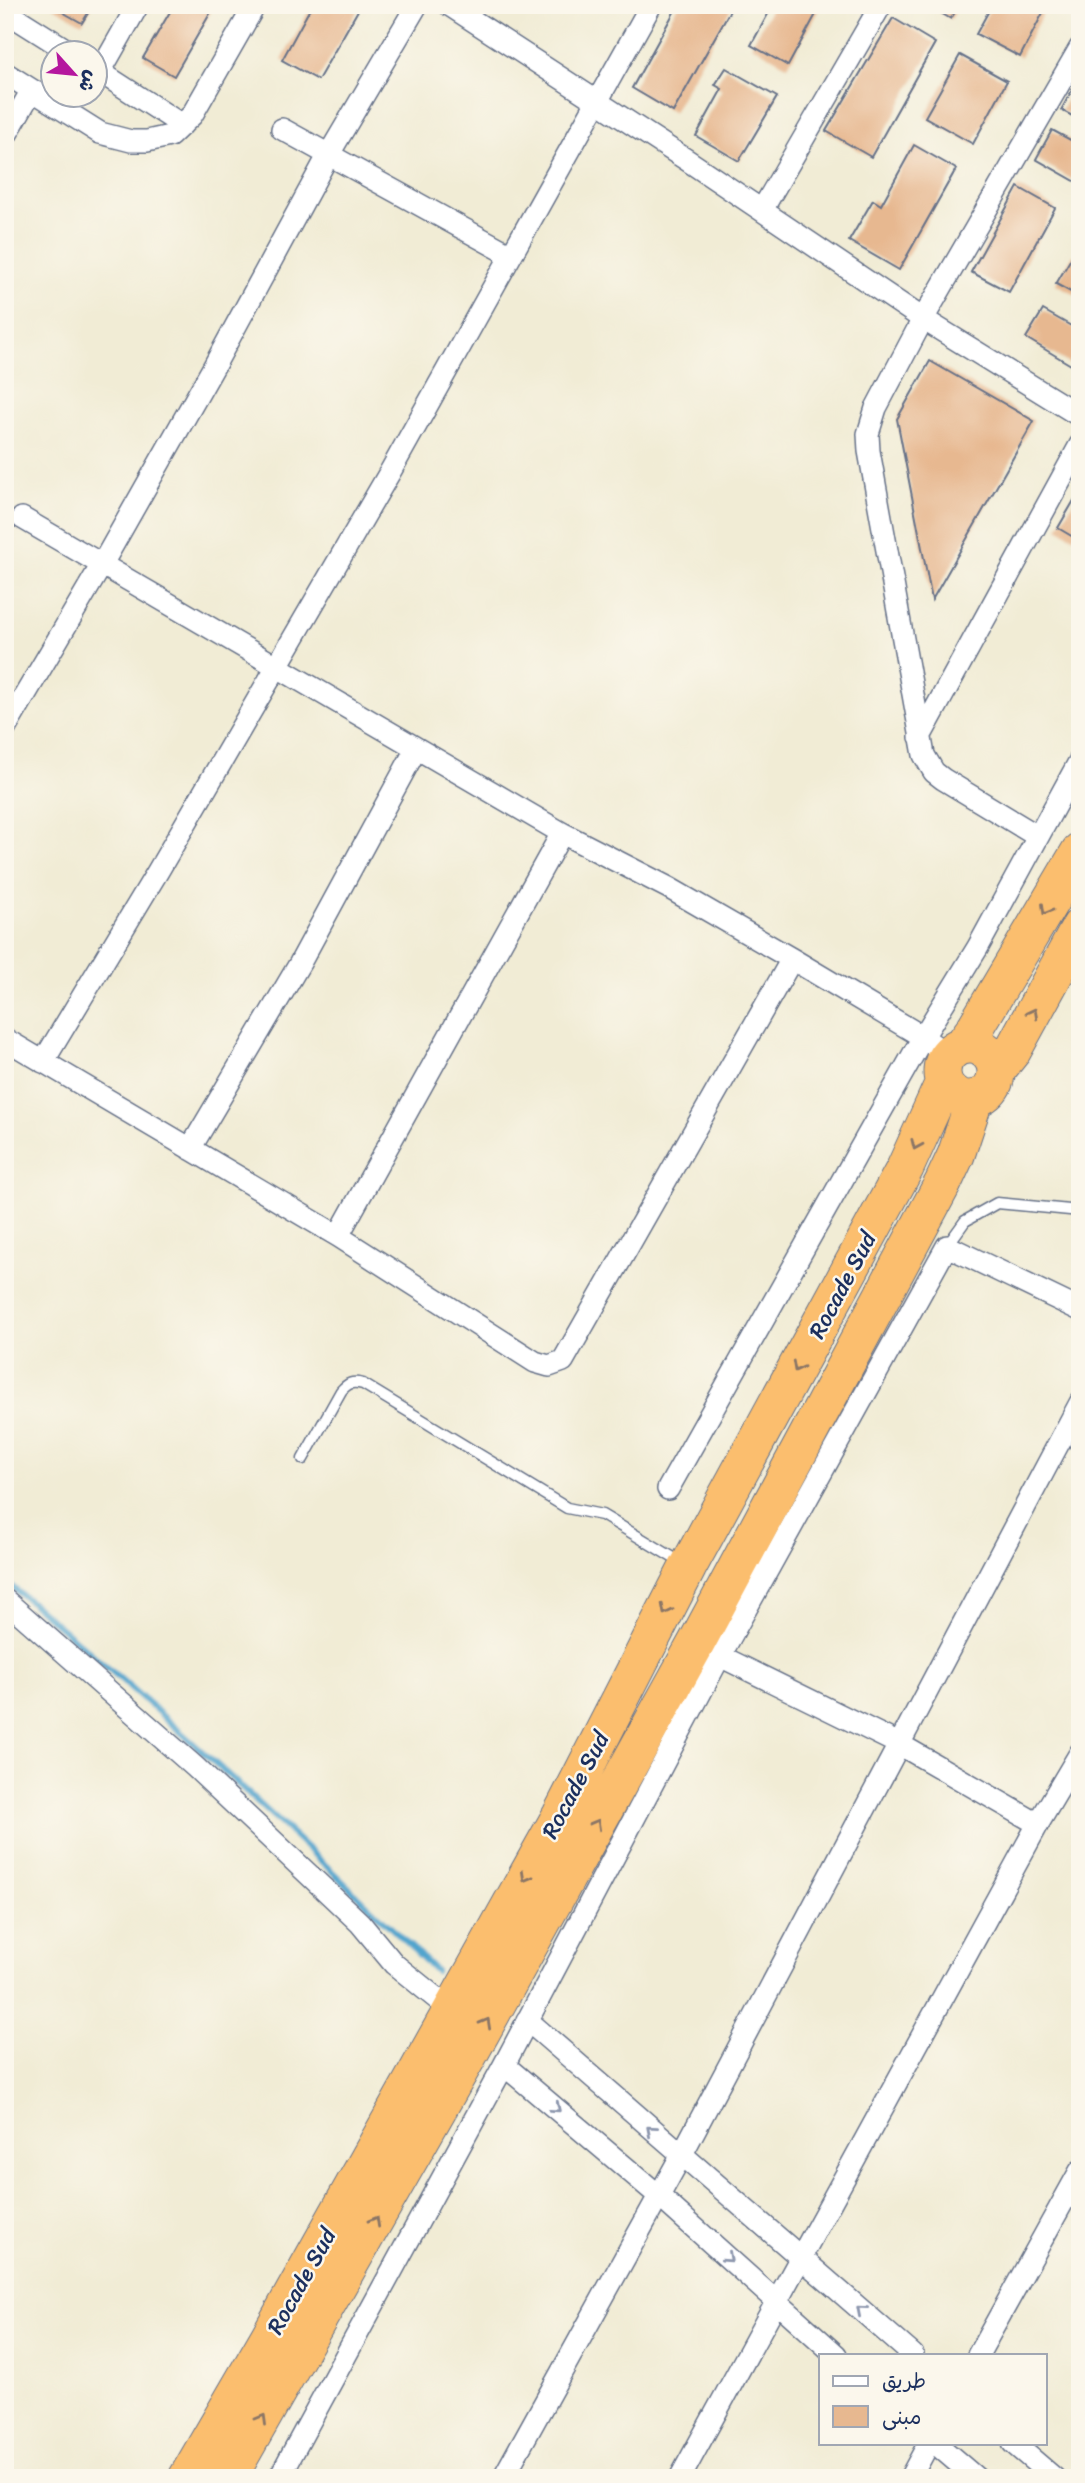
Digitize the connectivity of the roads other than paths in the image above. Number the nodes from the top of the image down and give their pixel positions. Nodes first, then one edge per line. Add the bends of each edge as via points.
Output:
1 (138, 5) edge
2 (255, 5) edge
3 (417, 5) edge
4 (449, 5) edge
5 (651, 5) edge
6 (881, 5) edge
7 (5, 11) edge
8 (48, 38) edge
9 (1080, 48) edge
10 (108, 53) edge
11 (5, 73) edge
12 (108, 77) edge
13 (32, 90) junction
14 (597, 101) junction
15 (182, 125) junction
16 (282, 129) dead end
17 (5, 137) edge
18 (328, 154) junction
19 (762, 210) junction
20 (511, 255) junction
21 (923, 319) junction
22 (1080, 416) edge
23 (1080, 445) edge
24 (22, 518) dead end
25 (101, 566) junction
26 (277, 665) junction
27 (5, 729) edge
28 (920, 737) junction
29 (416, 749) junction
30 (1080, 760) edge
31 (562, 832) junction
32 (1037, 836) junction
33 (1080, 851) edge
34 (1080, 927) edge
35 (792, 959) junction
36 (5, 1039) edge
37 (43, 1062) junction
38 (958, 1065) junction
39 (190, 1149) junction
40 (1080, 1211) edge
41 (338, 1237) junction
42 (947, 1246) junction
43 (1080, 1310) edge
44 (1080, 1403) edge
45 (303, 1459) dead end
46 (668, 1489) dead end
47 (688, 1567) junction
48 (5, 1600) edge
49 (720, 1656) junction
50 (899, 1744) junction
51 (1080, 1753) edge
52 (1038, 1824) junction
53 (452, 2011) junction
54 (527, 2020) junction
55 (504, 2065) junction
56 (681, 2156) junction
57 (1080, 2171) edge
58 (658, 2195) junction
59 (802, 2259) junction
60 (776, 2301) junction
61 (835, 2354) edge
62 (911, 2354) edge
63 (979, 2354) edge
64 (928, 2444) edge
65 (936, 2444) edge
66 (1014, 2444) edge
67 (187, 2478) edge
68 (228, 2478) edge
69 (279, 2478) edge
70 (503, 2478) edge
71 (680, 2478) edge
72 (910, 2478) edge
73 (976, 2478) edge
74 (1054, 2478) edge

1 - 10 street
2 - 15 street
3 - 18 street
4 - 14 street
5 - 14 street
6 - 19 street
7 - 8 street
9 - 21 street
11 - 13 street
12 - 15 street
13 - 15 street via 100,133 131,141 170,136
13 - 17 street
14 - 19 street
14 - 20 street
16 - 18 street
18 - 20 street
18 - 25 street
19 - 21 street
20 - 26 street
21 - 22 street
21 - 28 street via 876,408 868,434
23 - 28 street
24 - 25 street
25 - 26 street
25 - 27 street
26 - 29 street
26 - 37 street
28 - 32 street via 934,772
29 - 31 street
29 - 39 street
30 - 32 street
31 - 35 street
31 - 41 street
32 - 38 street via 978,947
33 -> 38 highway, Rocade Sud
38 -> 34 highway, Rocade Sud via 1013,1050
35 - 38 street
35 - 41 street via 563,1362 549,1367 535,1362
36 - 37 street
37 - 39 street
38 - 46 street
38 -> 47 highway, Rocade Sud
68 -> 38 highway, Rocade Sud via 460,2070 943,1183 956,1155
39 - 41 street
40 - 42 lane via 996,1203 965,1221
42 - 43 street
42 - 49 street
44 - 50 street
45 - 47 lane via 341,1391 347,1384 363,1384 567,1508 601,1515
47 -> 53 highway, Rocade Sud via 561,1815
48 - 53 street via 195,1767 360,1923 394,1964
49 - 50 street
49 - 54 street
50 - 52 street
50 - 56 street
51 - 52 street
52 - 59 street
53 - 67 highway, Rocade Sud
54 - 55 street
56 -> 54 street
55 -> 58 street
55 - 69 street
56 - 58 street
56 - 59 street
57 - 63 street
58 -> 60 street
58 - 70 street
59 - 60 street
62 -> 59 street
60 - 61 street
60 - 71 street
64 - 72 street
65 - 73 street
66 - 74 street

